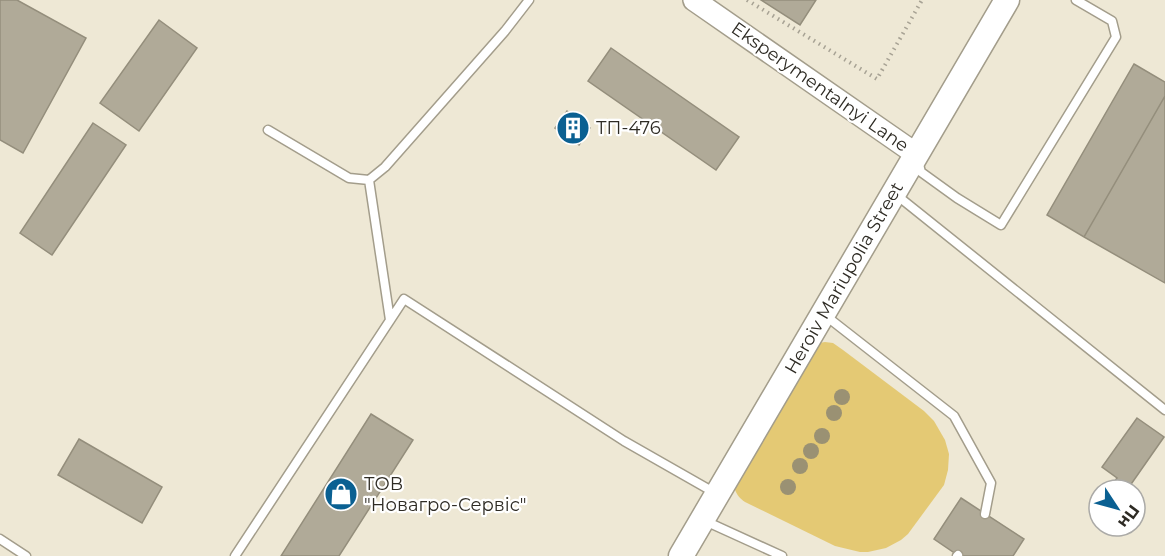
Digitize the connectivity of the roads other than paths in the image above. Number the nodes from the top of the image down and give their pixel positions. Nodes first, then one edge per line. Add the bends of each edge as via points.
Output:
1 (529, 0) edge
2 (694, 0) edge
3 (1007, 0) edge
4 (1077, 0) edge
5 (268, 130) dead end
6 (916, 154) junction
7 (369, 180) junction
8 (894, 193) junction
9 (823, 314) junction
10 (390, 320) junction
11 (1165, 410) edge
12 (717, 494) junction
13 (986, 514) dead end
14 (702, 519) junction
15 (0, 539) edge
16 (26, 556) edge
17 (235, 556) edge
18 (681, 556) edge
19 (782, 556) edge

1 - 7 lane via 386,166
2 - 6 street, Eksperymentalnyi Lane
3 - 6 main road, Heroiv Mariupolia Street
4 - 6 lane via 1112,21 1116,37 1001,225 921,172
5 - 7 lane via 349,178
6 - 8 main road, Heroiv Mariupolia Street
7 - 10 lane
8 - 9 main road, Heroiv Mariupolia Street
8 - 11 lane
9 - 12 main road, Heroiv Mariupolia Street
9 - 13 lane via 954,416 991,483
10 - 12 lane via 404,299 624,441
10 - 17 lane
12 - 14 main road, Heroiv Mariupolia Street
14 - 18 main road, Heroiv Mariupolia Street
14 - 19 lane
15 - 16 lane

